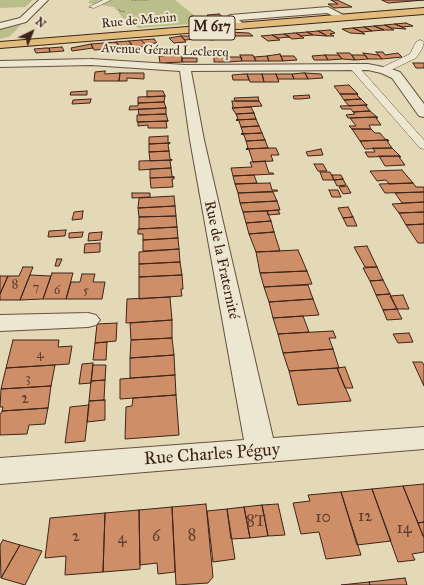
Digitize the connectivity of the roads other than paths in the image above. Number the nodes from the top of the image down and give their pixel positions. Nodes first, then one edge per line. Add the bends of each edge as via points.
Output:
1 (44, 0) edge
2 (108, 0) edge
3 (265, 5) dead end
4 (92, 7) dead end
5 (424, 9) edge
6 (26, 16) junction
7 (340, 16) junction
8 (286, 18) junction
9 (0, 23) edge
10 (239, 24) junction
11 (0, 26) edge
12 (0, 42) edge
13 (420, 42) dead end
14 (0, 45) edge
15 (0, 64) edge
16 (353, 66) junction
17 (185, 68) junction
18 (384, 70) junction
19 (424, 113) edge
20 (424, 146) edge
21 (88, 320) dead end
22 (0, 323) edge
23 (424, 438) edge
24 (260, 451) junction
25 (0, 471) edge

1 - 6 street
2 - 4 lane
3 - 8 street
5 - 7 main road, Rue de Menin / M 617
6 - 9 street
6 - 11 street via 23,20
7 - 8 main road, Rue de Menin / M 617
7 - 8 street via 328,10
8 - 10 main road, Rue de Menin / M 617
8 - 10 street via 230,18
10 - 12 main road, Rue de Menin / M 617
10 - 14 main road, Rue de Menin / M 617
13 - 18 lane via 413,56
15 - 17 street, Avenue Gérard Leclercq via 90,62
16 - 17 street, Avenue Gérard Leclercq
16 - 18 street, Avenue Gérard Leclercq
16 - 20 lane
17 - 24 street, Rue de la Fraternité via 197,140
18 - 19 street, Avenue Gérard Leclercq via 398,77
21 - 22 street
23 - 24 street, Rue Charles Péguy
24 - 25 street, Rue Charles Péguy

